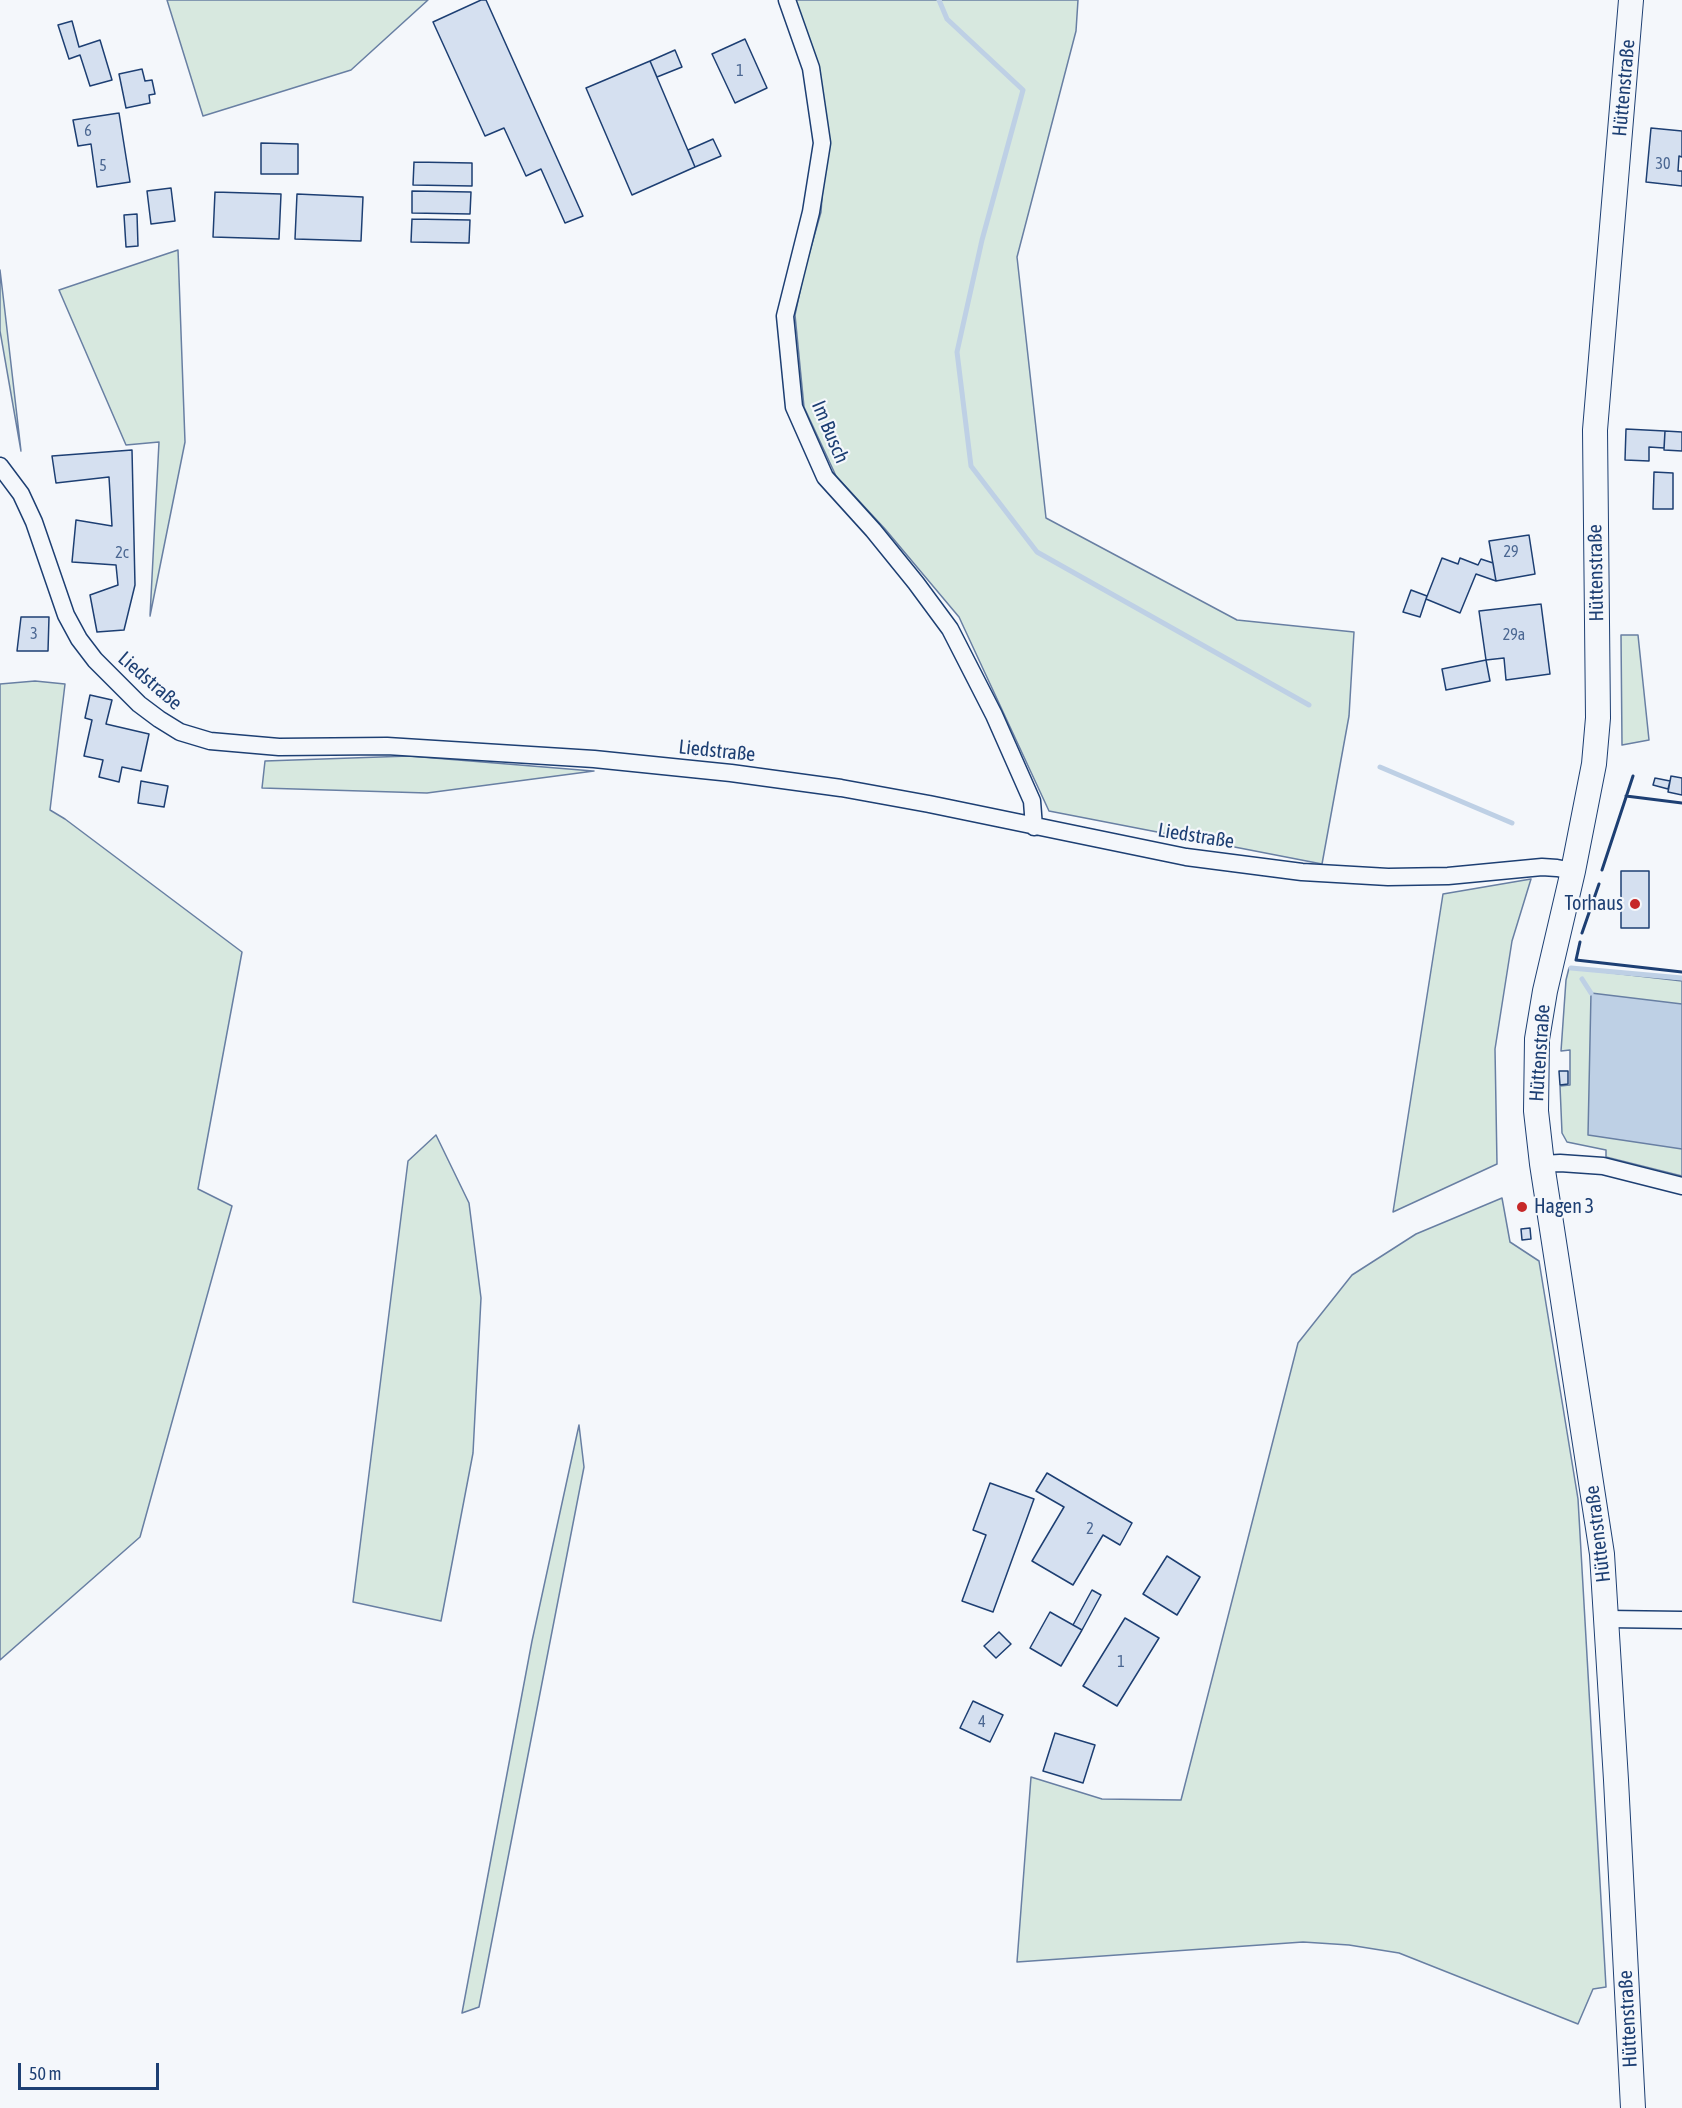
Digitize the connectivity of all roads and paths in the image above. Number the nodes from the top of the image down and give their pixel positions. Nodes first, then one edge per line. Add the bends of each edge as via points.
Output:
1 (787, 0) edge
2 (1631, 0) edge
3 (0, 466) edge
4 (1034, 827) junction
5 (1573, 871) junction
6 (1542, 1164) junction
7 (1682, 1186) edge
8 (1607, 1619) junction
9 (1682, 1620) edge
10 (1632, 2108) edge

1 - 4 street, Im Busch via 811,68 822,143 811,212 784,316 794,407 825,477 873,530 950,629 1032,801
2 - 5 main road, Hüttenstraße via 1595,430 1598,718 1594,764
3 - 4 street, Liedstraße via 21,494 34,522 66,615 80,639 95,660 139,704 180,732 239,746 387,746 731,772 842,788
4 - 5 street, Liedstraße via 1186,857 1339,875 1448,876 1542,867
5 - 6 main road, Hüttenstraße via 1538,1039 1536,1111
6 - 7 street via 1603,1166
6 - 8 main road, Hüttenstraße via 1593,1491
8 - 9 street
8 - 10 main road, Hüttenstraße

